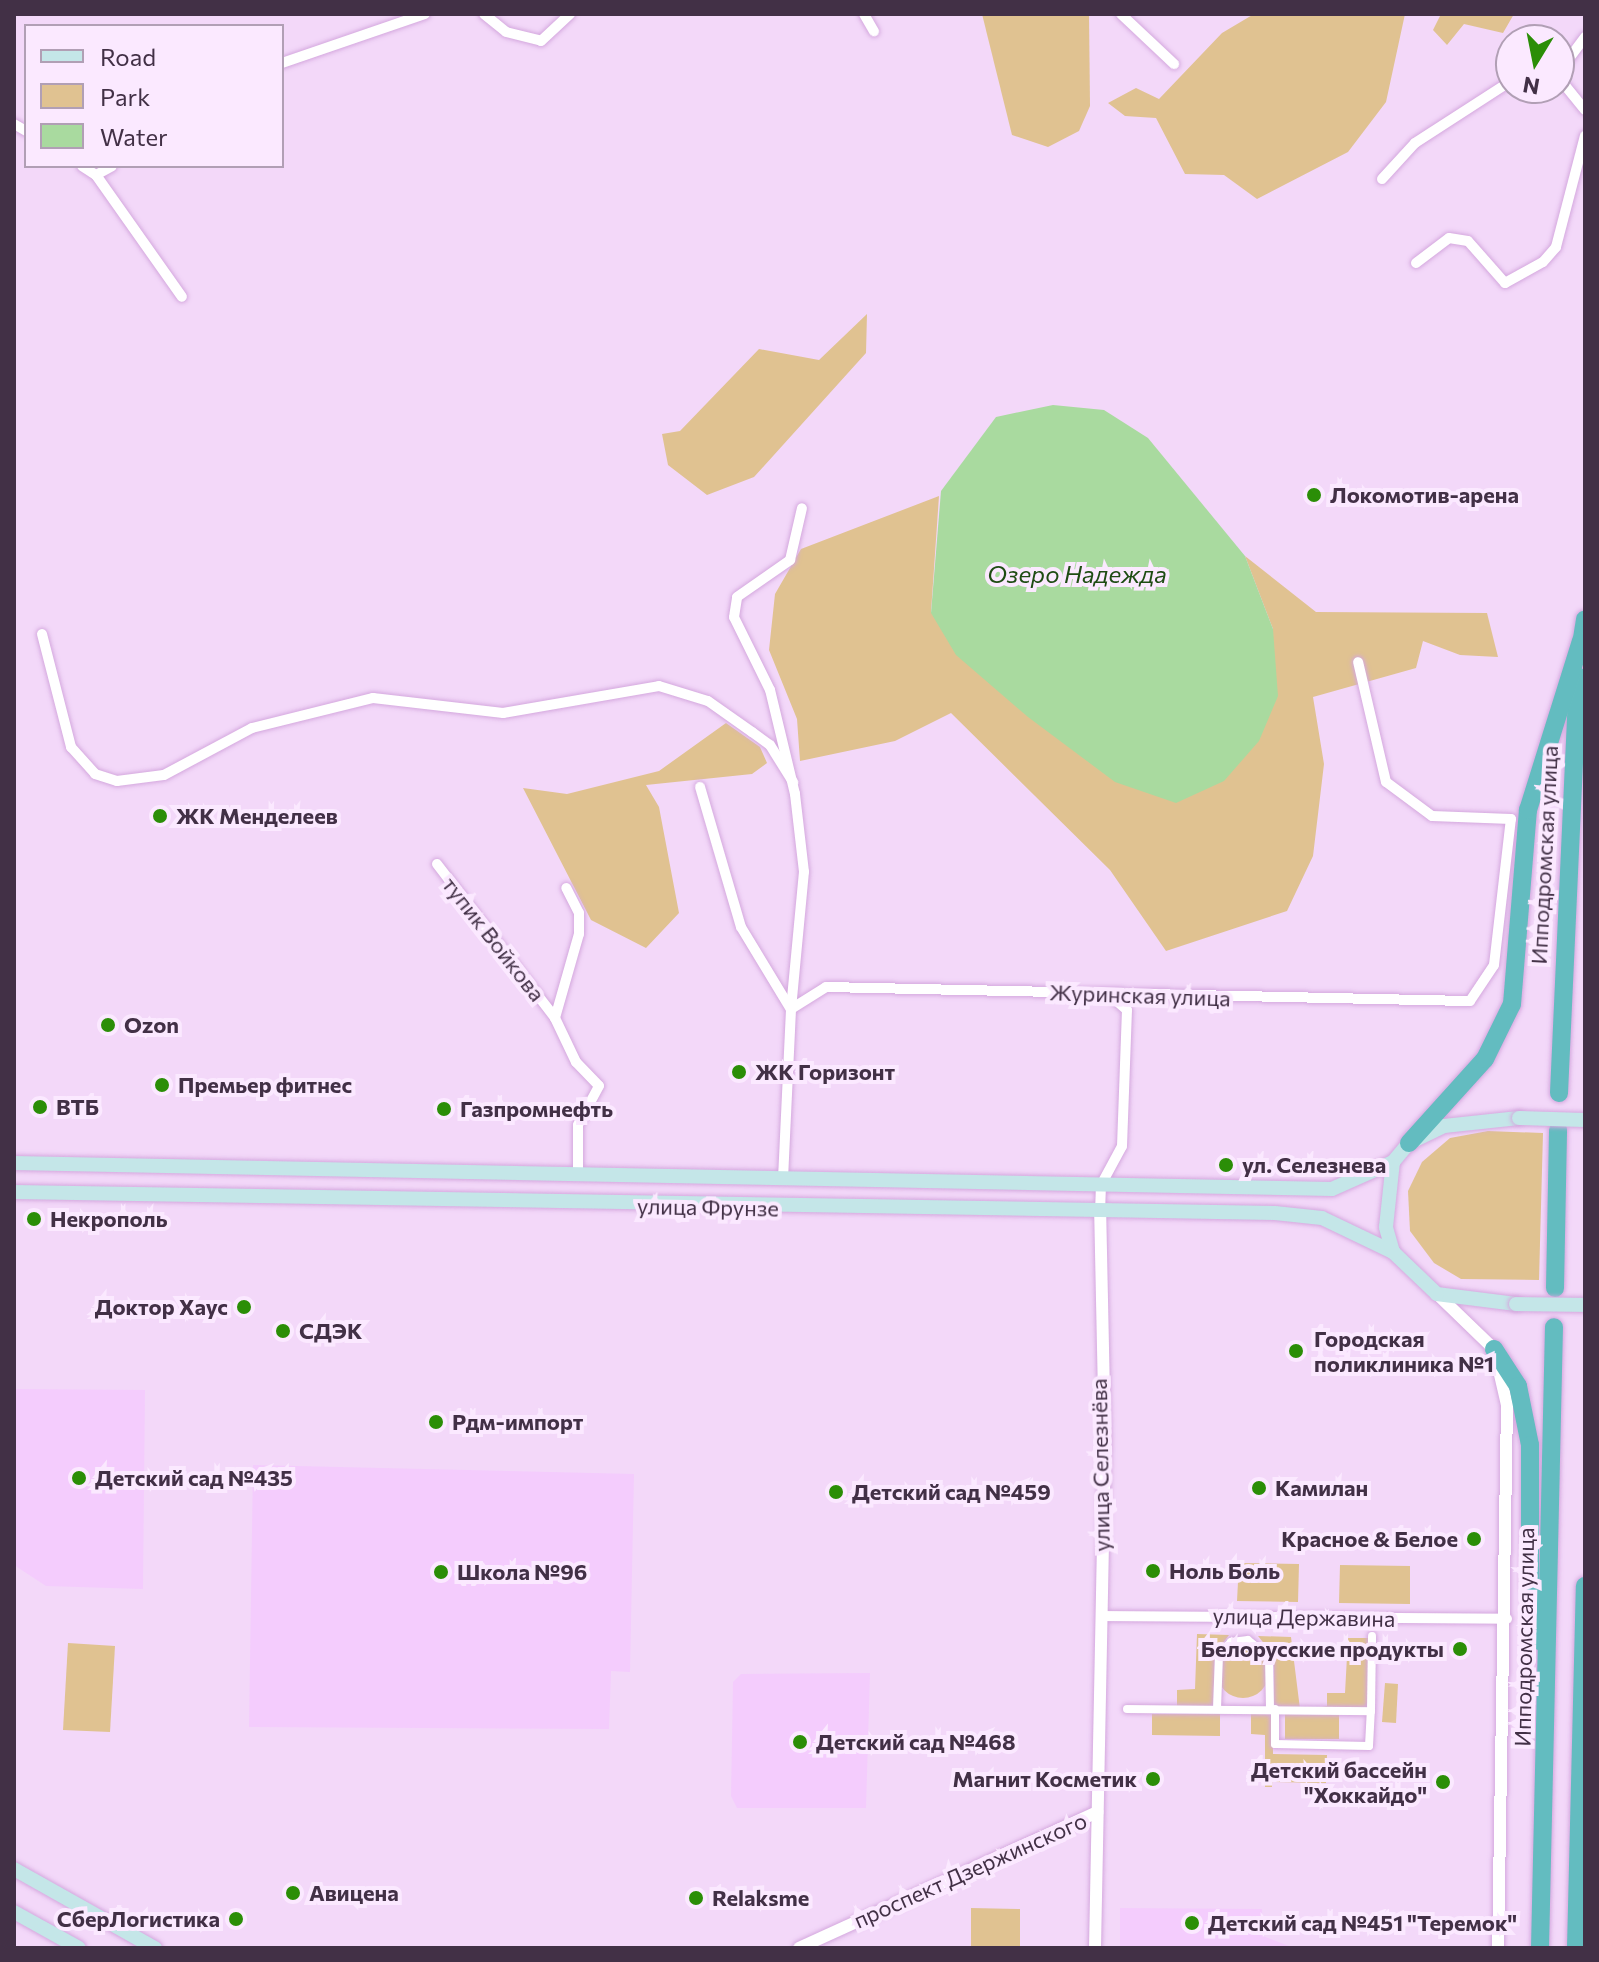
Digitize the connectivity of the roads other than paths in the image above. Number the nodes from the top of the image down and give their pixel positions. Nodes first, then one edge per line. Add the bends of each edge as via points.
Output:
1 (425, 14) edge
2 (484, 14) edge
3 (570, 14) edge
4 (864, 14) edge
5 (1121, 14) edge
6 (874, 31) dead end
7 (284, 62) edge
8 (1174, 64) dead end
9 (1495, 91) edge
10 (1585, 136) edge
11 (85, 168) edge
12 (108, 168) edge
13 (96, 175) junction
14 (1382, 179) dead end
15 (1416, 263) dead end
16 (182, 297) dead end
17 (802, 508) dead end
18 (1585, 619) edge
19 (42, 634) dead end
20 (1581, 641) junction
21 (1358, 662) dead end
22 (793, 782) junction
23 (700, 787) dead end
24 (437, 864) dead end
25 (566, 888) dead end
26 (1110, 995) junction
27 (791, 1009) junction
28 (555, 1018) junction
29 (1559, 1093) dead end
30 (1585, 1120) edge
31 (1558, 1130) dead end
32 (1409, 1143) junction
33 (1393, 1162) junction
34 (14, 1163) edge
35 (86, 1164) junction
36 (219, 1167) junction
37 (578, 1176) junction
38 (783, 1179) junction
39 (1101, 1185) junction
40 (14, 1192) edge
41 (87, 1194) junction
42 (219, 1196) junction
43 (1100, 1213) junction
44 (1393, 1252) junction
45 (1555, 1288) dead end
46 (1437, 1294) junction
47 (1585, 1305) edge
48 (1554, 1327) dead end
49 (1494, 1349) junction
50 (1585, 1586) edge
51 (1101, 1616) junction
52 (1507, 1619) junction
53 (1372, 1636) dead end
54 (1584, 1657) edge
55 (1548, 1668) junction
56 (1127, 1709) dead end
57 (1217, 1709) junction
58 (1272, 1709) junction
59 (1371, 1711) junction
60 (1098, 1812) junction
61 (14, 1869) edge
62 (14, 1912) edge
63 (1539, 1944) edge
64 (1577, 1947) edge
65 (79, 1948) edge
66 (155, 1948) edge
67 (799, 1948) edge
68 (1095, 1948) edge
69 (1498, 1948) edge

1 - 7 street
2 - 3 street via 506,32 541,41
4 - 6 street
5 - 8 street
9 - 14 street via 1415,143
10 - 15 street via 1556,247 1543,262 1505,283 1468,241 1449,238
11 - 13 street
12 - 13 street
13 - 16 street
17 - 22 street via 790,560 737,597 734,617 770,690
18 - 20 highway, Ипподромская улица
19 - 22 street via 71,747 95,774 117,781 164,775 252,728 373,698 503,713 659,686 708,701 752,732
20 - 29 highway, Ипподромская улица via 1564,866
20 - 32 highway via 1528,810 1509,1013 1485,1059
21 - 26 street, Журинская улица via 1386,782 1432,816 1511,819 1494,965 1470,1001
22 - 27 street via 804,872
23 - 27 street via 741,927
24 - 28 street, тупик Войкова
25 - 28 street, тупик Войкова via 579,913 579,934
26 - 27 street, Журинская улица via 826,987
26 - 39 street, улица Селезнёва via 1127,1010 1122,1146
27 - 38 street
28 - 37 street via 576,1062 599,1086 578,1125
30 - 32 main road, bridge via 1519,1118 1444,1126
31 - 45 highway
32 - 33 main road
33 - 39 main road, улица Фрунзе via 1332,1189
33 - 44 main road via 1386,1227
34 - 35 main road, улица Фрунзе
35 - 36 main road, улица Фрунзе
35 - 41 main road
36 - 37 main road, улица Фрунзе
36 - 42 main road
37 - 38 main road, улица Фрунзе
38 - 39 main road, улица Фрунзе
39 - 43 street, улица Селезнёва
40 - 41 main road, улица Фрунзе
41 - 42 main road, улица Фрунзе
42 - 43 main road, улица Фрунзе
43 - 44 main road, улица Фрунзе via 1322,1218
43 - 51 street, улица Селезнёва
44 - 46 main road, улица Фрунзе
46 - 47 main road, bridge via 1516,1304
46 - 49 street
48 - 55 highway, Ипподромская улица
49 - 52 street via 1507,1405
49 - 55 highway via 1518,1386 1530,1445 1530,1585
50 - 54 highway
51 - 52 street, улица Державина
51 - 60 street, улица Селезнёва
52 - 69 street
53 - 59 street
54 - 64 highway
55 - 63 highway, Ипподромская улица
56 - 57 street
57 - 58 street
57 - 58 street via 1219,1655 1231,1642 1248,1640 1269,1657
58 - 59 street
58 - 59 street via 1275,1744 1354,1746 1369,1746
60 - 67 street, проспект Дзержинского
60 - 68 street, улица Селезнёва
61 - 66 main road
62 - 65 main road

